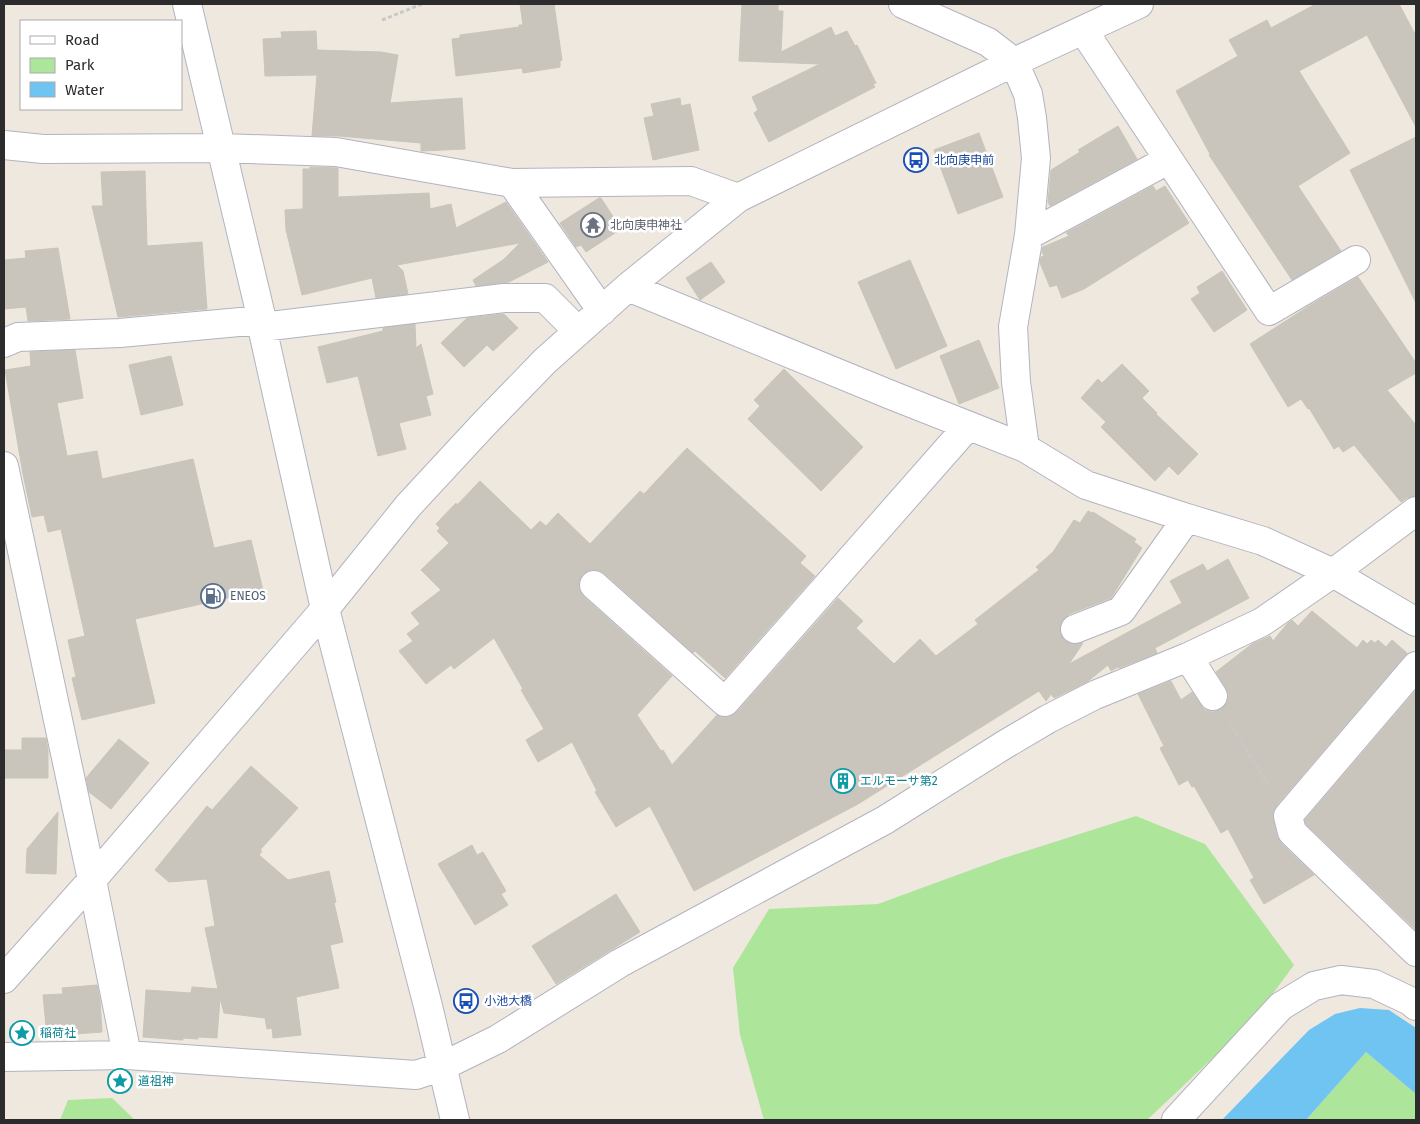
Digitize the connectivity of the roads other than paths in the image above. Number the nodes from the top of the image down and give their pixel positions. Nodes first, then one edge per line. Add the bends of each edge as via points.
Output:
1 (188, 4) edge
2 (903, 4) edge
3 (1139, 4) edge
4 (1084, 30) junction
5 (1014, 62) junction
6 (219, 137) junction
7 (4, 145) edge
8 (1168, 160) junction
9 (512, 184) junction
10 (738, 198) junction
11 (1029, 235) junction
12 (1356, 260) dead end
13 (628, 287) junction
14 (602, 311) junction
15 (262, 323) junction
16 (578, 331) junction
17 (4, 344) edge
18 (968, 426) junction
19 (1025, 448) junction
20 (4, 466) edge
21 (1416, 511) edge
22 (1187, 518) junction
23 (1333, 573) junction
24 (594, 585) dead end
25 (325, 609) junction
26 (1416, 622) edge
27 (1075, 629) dead end
28 (1188, 657) junction
29 (1416, 666) edge
30 (1213, 696) road end
31 (92, 880) junction
32 (1415, 947) edge
33 (4, 979) edge
34 (1416, 1006) edge
35 (127, 1055) junction
36 (4, 1057) edge
37 (443, 1066) junction
38 (455, 1120) edge
39 (1176, 1120) edge

1 - 6 street
2 - 5 street via 988,42
3 - 4 street
4 - 5 street
4 - 8 street
5 - 10 street
5 - 11 street via 1028,94 1036,158
6 - 7 street via 43,148
6 - 9 street via 336,152
6 - 15 street
8 - 11 street
8 - 12 street via 1269,311
9 - 10 street via 691,181
9 - 14 street
10 - 13 street
11 - 19 street via 1013,327
13 - 14 street
13 - 18 street
14 - 16 street
15 - 16 street via 504,298 545,298
15 - 17 street via 18,337
15 - 25 street
16 - 25 street via 538,368 408,506
18 - 19 street
18 - 24 street via 725,702
19 - 22 street via 1086,485
20 - 31 street
21 - 23 street
22 - 23 street via 1263,540
22 - 27 street via 1121,611
23 - 26 street
23 - 28 street via 1262,622
25 - 31 street
25 - 37 street
28 - 30 street
28 - 37 street via 1048,719 885,820 620,963 498,1039
29 - 32 street via 1288,816 1292,832
31 - 33 street
31 - 35 street
34 - 39 street via 1374,984 1341,980 1314,986 1281,1006
35 - 36 street
35 - 37 street via 416,1075
37 - 38 street

